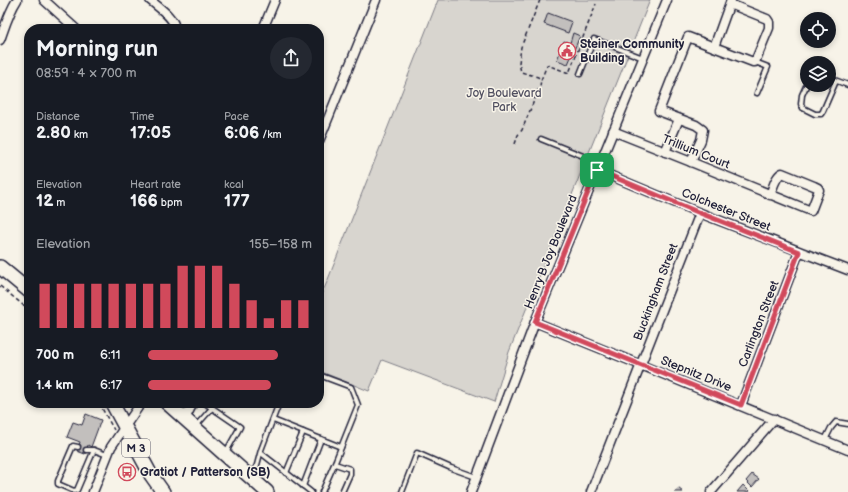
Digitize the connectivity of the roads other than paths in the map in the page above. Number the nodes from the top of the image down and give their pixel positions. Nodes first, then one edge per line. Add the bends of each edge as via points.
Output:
1 (17, 0) edge
2 (44, 0) edge
3 (150, 0) edge
4 (275, 0) edge
5 (376, 0) edge
6 (667, 0) edge
7 (731, 2) edge
8 (70, 24) edge
9 (174, 24) edge
10 (265, 24) edge
11 (0, 40) edge
12 (714, 47) junction
13 (643, 58) junction
14 (755, 62) junction
15 (580, 74) dead end
16 (836, 80) edge
17 (848, 85) edge
18 (803, 92) edge
19 (831, 92) edge
20 (757, 93) dead end
21 (679, 119) junction
22 (324, 129) edge
23 (613, 131) junction
24 (541, 139) dead end
25 (665, 152) junction
26 (691, 162) junction
27 (597, 170) junction
28 (770, 195) junction
29 (700, 213) junction
30 (799, 252) junction
31 (0, 267) edge
32 (848, 270) edge
33 (24, 287) edge
34 (535, 322) junction
35 (641, 365) junction
36 (324, 377) edge
37 (741, 405) junction
38 (115, 408) edge
39 (137, 408) edge
40 (173, 408) edge
41 (192, 408) edge
42 (212, 408) joint
43 (277, 408) edge
44 (774, 419) junction
45 (273, 420) junction
46 (190, 423) junction
47 (848, 424) edge
48 (124, 426) junction
49 (303, 432) junction
50 (321, 439) junction
51 (825, 440) junction
52 (78, 447) dead end
53 (341, 448) junction
54 (86, 450) dead end
55 (94, 450) junction
56 (848, 450) edge
57 (261, 453) junction
58 (224, 454) junction
59 (108, 455) junction
60 (335, 464) junction
61 (286, 473) junction
62 (476, 477) junction
63 (253, 484) edge
64 (303, 486) junction
65 (93, 492) edge
66 (163, 492) edge
67 (267, 492) edge
68 (310, 492) edge
69 (322, 492) edge
70 (342, 492) edge
71 (402, 492) edge
72 (471, 492) edge
73 (591, 492) edge
74 (711, 492) edge

1 - 11 street
2 - 8 street
3 - 9 street via 168,15
4 - 10 street
5 - 22 street
6 - 13 street, Henry B Joy Boulevard
7 - 12 street
7 - 14 street via 769,22
12 - 14 street
12 - 21 street via 688,37 659,111
13 - 15 lane via 594,39
13 - 23 street, Henry B Joy Boulevard
14 - 20 lane via 768,67
16 - 17 lane
18 - 19 lane via 801,104 803,108 815,114 821,114
21 - 25 street
21 - 26 street via 703,130
23 - 25 street, Trillium Court
23 - 27 street, Henry B Joy Boulevard
24 - 27 lane via 588,158 594,162
25 - 26 street, Trillium Court
26 - 28 street, Trillium Court
27 - 29 street, Colchester Street
27 - 34 street, Henry B Joy Boulevard
28 - 28 street, Trillium Court via 811,212 819,190 782,173 777,177
29 - 30 street, Colchester Street
29 - 35 street, Buckingham Street
30 - 32 street, Colchester Street
30 - 37 street, Carlington Street
31 - 33 main road
34 - 35 street, Stepnitz Drive
34 - 62 street, Henry B Joy Boulevard
35 - 37 street, Stepnitz Drive
35 - 73 street, Buckingham Street
36 - 53 lane via 351,387 358,405
37 - 44 street, Stepnitz Drive
38 - 48 main road, M 3
39 - 48 street
40 - 46 main road
41 - 46 street
42 - 46 lane
42 - 58 lane via 240,427
43 - 45 lane
44 - 51 street, Stepnitz Drive
44 - 74 street
45 - 49 lane
45 - 57 lane
46 - 58 main road
47 - 51 lane via 836,422
48 - 59 street
48 - 66 main road, M 3
49 - 50 lane
49 - 61 lane
50 - 53 lane
50 - 64 lane
51 - 56 street, Stepnitz Drive
52 - 55 lane via 73,446 58,481 58,484 74,491 77,490
53 - 60 lane
54 - 55 lane
55 - 59 lane
57 - 61 lane
57 - 63 lane
58 - 63 main road
59 - 65 street
60 - 69 lane
60 - 70 lane via 350,470
61 - 64 lane
62 - 71 lane via 417,453
62 - 72 street, Henry B Joy Boulevard
63 - 67 main road
64 - 68 lane

